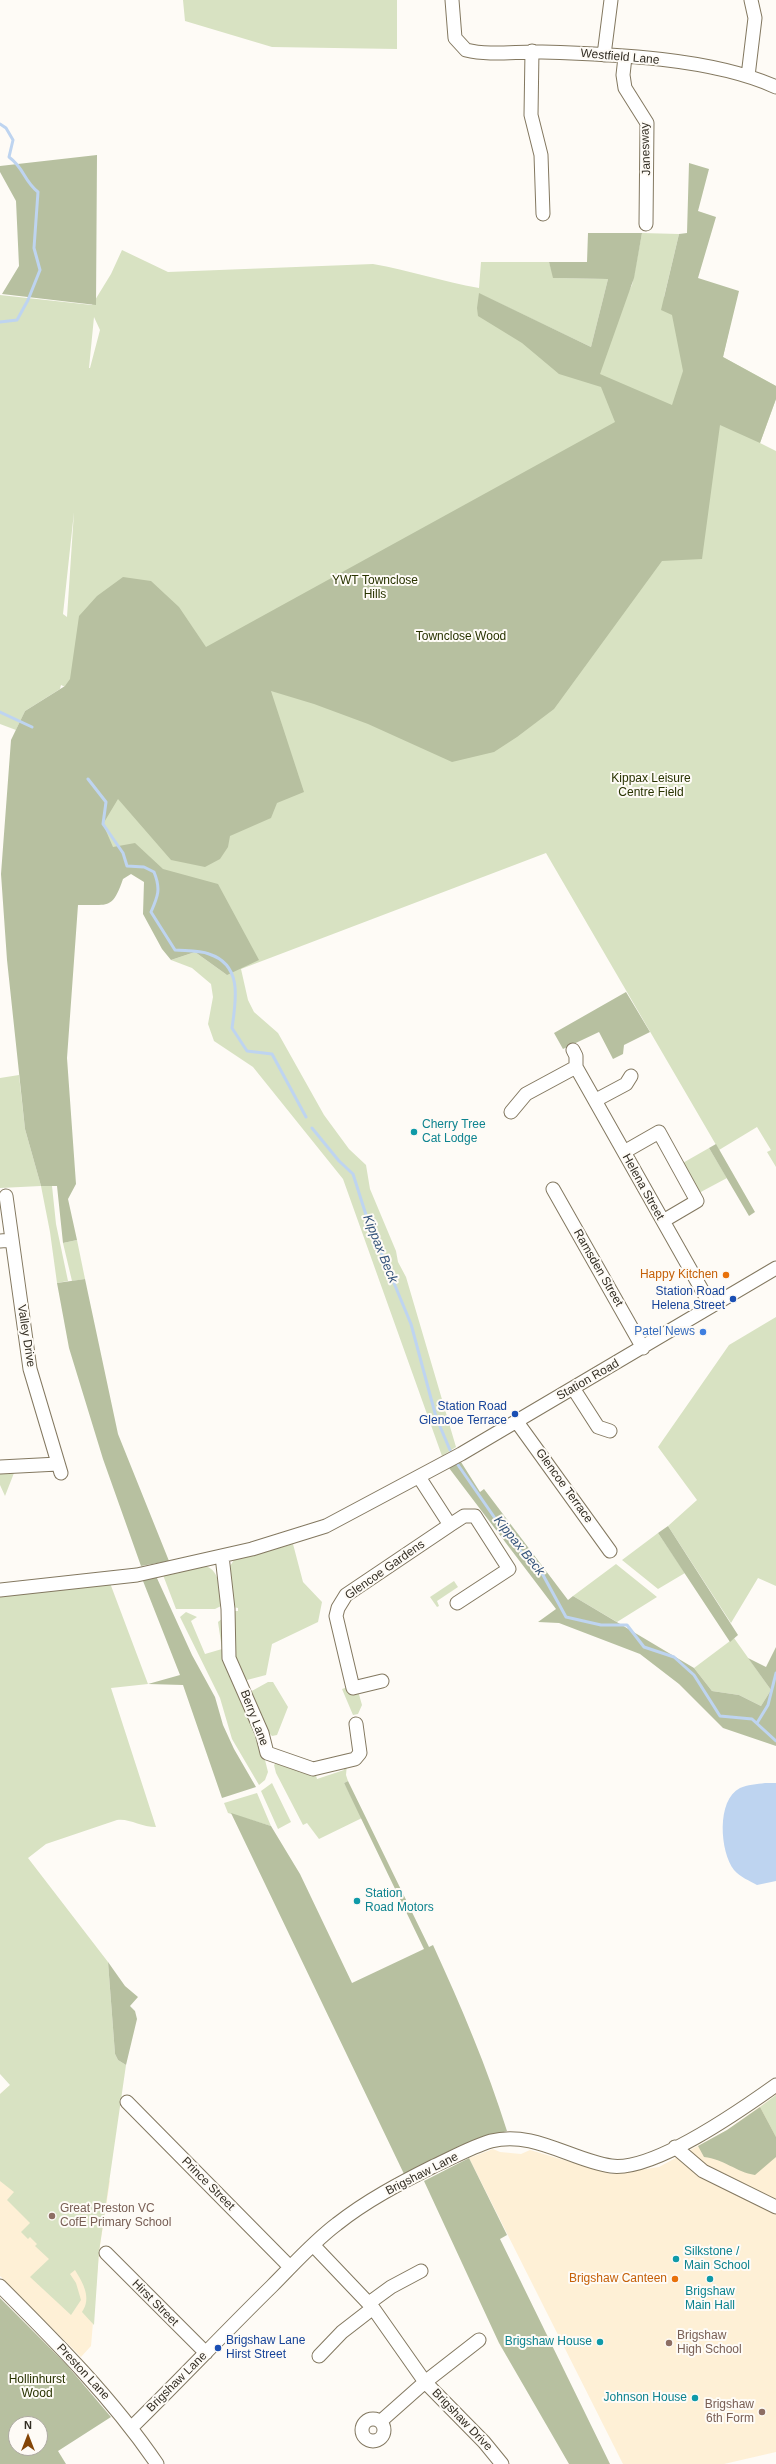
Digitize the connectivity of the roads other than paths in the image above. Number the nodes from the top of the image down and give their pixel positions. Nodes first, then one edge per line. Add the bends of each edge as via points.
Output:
1 (452, 0) edge
2 (611, 0) edge
3 (751, 0) edge
4 (532, 51) junction
5 (604, 55) junction
6 (625, 57) junction
7 (748, 76) junction
8 (776, 87) edge
9 (543, 214) dead end
10 (646, 224) dead end
11 (573, 1050) dead end
12 (576, 1067) junction
13 (631, 1076) dead end
14 (596, 1100) junction
15 (511, 1112) dead end
16 (624, 1152) junction
17 (553, 1189) dead end
18 (6, 1196) dead end
19 (663, 1220) junction
20 (6, 1240) edge
21 (776, 1268) edge
22 (711, 1306) junction
23 (643, 1348) junction
24 (574, 1388) junction
25 (517, 1422) junction
26 (610, 1431) dead end
27 (0, 1467) edge
28 (419, 1477) junction
29 (450, 1525) junction
30 (610, 1551) dead end
31 (222, 1556) junction
32 (0, 1590) edge
33 (457, 1603) dead end
34 (382, 1681) dead end
35 (356, 1724) dead end
36 (776, 2085) edge
37 (127, 2102) dead end
38 (675, 2147) junction
39 (776, 2207) edge
40 (313, 2245) junction
41 (106, 2253) dead end
42 (290, 2267) junction
43 (422, 2271) dead end
44 (0, 2286) edge
45 (371, 2305) junction
46 (479, 2340) dead end
47 (206, 2353) junction
48 (319, 2356) dead end
49 (425, 2382) junction
50 (381, 2421) dead end
51 (132, 2426) junction
52 (497, 2462) edge
53 (157, 2464) edge

1 - 4 street, Westfield Lane via 453,32 461,47 472,52
2 - 5 street
3 - 7 street via 755,18
4 - 5 street, Westfield Lane
4 - 9 street via 531,115 541,155
5 - 6 street, Westfield Lane
6 - 7 street, Westfield Lane via 701,66
6 - 10 street, Janesway via 625,88 647,123
7 - 8 street, Westfield Lane
11 - 12 street
12 - 14 street, Helena Street
12 - 15 street via 531,1090
13 - 14 street via 626,1084
14 - 16 street, Helena Street
16 - 19 street, Helena Street
16 - 19 street via 659,1132 697,1202
17 - 23 street, Ramsden Street
18 - 20 street, Valley Drive
19 - 22 street, Helena Street
20 - 27 street, Valley Drive via 30,1369 59,1468
21 - 22 street, Station Road
22 - 23 street, Station Road
23 - 24 street, Station Road
24 - 25 street, Station Road
24 - 26 street via 598,1427
25 - 28 street, Station Road
25 - 30 street, Glencoe Terrace
28 - 29 street
28 - 31 street, Station Road via 326,1526 285,1540
29 - 33 street, Glencoe Gardens via 464,1516 475,1516 509,1568
29 - 34 street, Glencoe Gardens via 346,1595 338,1608 337,1624 353,1688
31 - 32 street via 138,1575
31 - 35 street, Berry Lane via 228,1609 229,1658 262,1733 267,1753 313,1769 355,1759 360,1753
36 - 38 street, Brigshaw Lane via 731,2116
37 - 42 street, Prince Street
38 - 39 street via 702,2171
38 - 40 street, Brigshaw Lane via 626,2167 604,2165 520,2139 492,2141 428,2169 352,2213
40 - 42 street, Brigshaw Lane
40 - 45 street, Brigshaw Drive
41 - 47 street, Hirst Street
42 - 47 street, Brigshaw Lane
43 - 45 street via 391,2287
44 - 51 street, Preston Lane via 82,2368
45 - 48 street
45 - 49 street, Brigshaw Drive
46 - 49 street, Brigshaw Drive
47 - 51 street, Brigshaw Lane
49 - 50 street, Brigshaw Drive
49 - 52 street, Brigshaw Drive
51 - 53 street, Preston Lane

